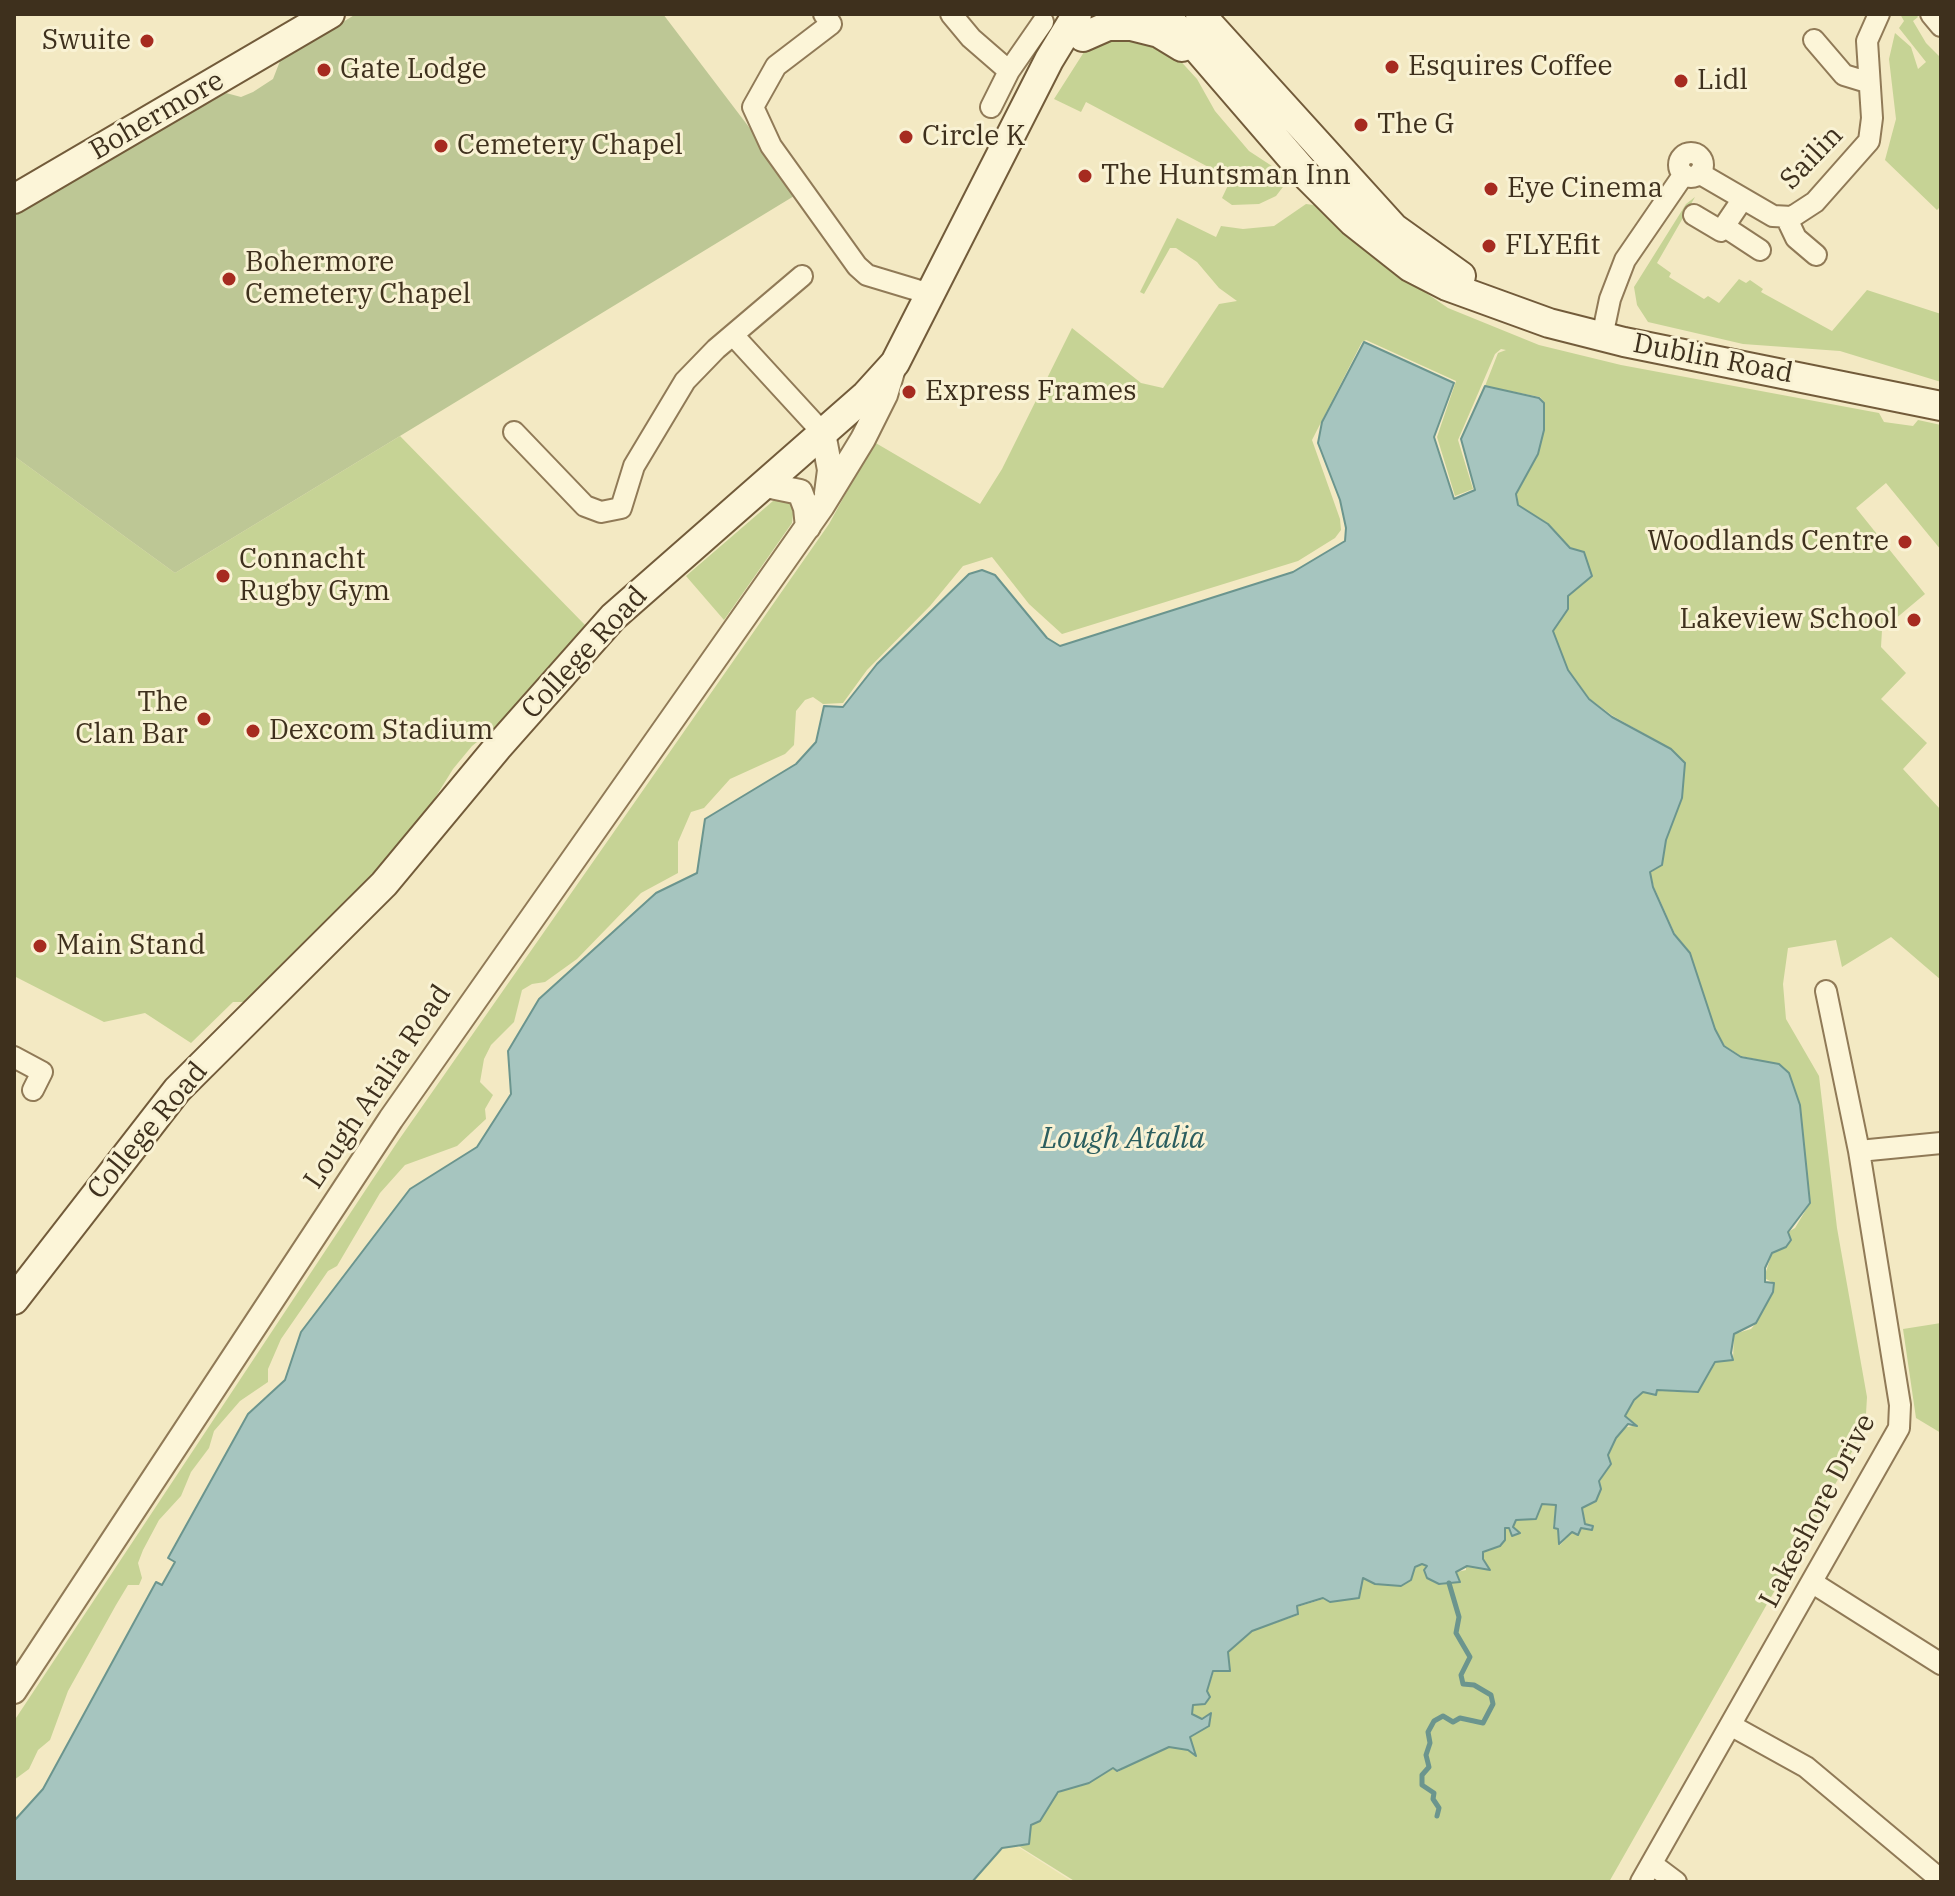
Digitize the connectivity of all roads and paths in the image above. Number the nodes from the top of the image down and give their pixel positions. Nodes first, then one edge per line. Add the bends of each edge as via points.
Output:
1 (330, 14) edge
2 (824, 14) edge
3 (951, 14) edge
4 (1104, 14) edge
5 (1162, 14) edge
6 (1200, 14) edge
7 (1879, 14) edge
8 (1931, 14) edge
9 (307, 22) edge
10 (1043, 22) dead end
11 (1080, 25) edge
12 (1941, 26) edge
13 (1814, 40) dead end
14 (1213, 67) junction
15 (1009, 71) junction
16 (1867, 82) junction
17 (991, 107) dead end
18 (14, 199) edge
19 (1742, 200) junction
20 (1694, 215) dead end
21 (1786, 217) junction
22 (1725, 227) junction
23 (1760, 250) dead end
24 (1816, 255) dead end
25 (802, 276) dead end
26 (930, 294) junction
27 (1489, 299) junction
28 (733, 335) junction
29 (1602, 337) junction
30 (895, 363) junction
31 (1941, 406) edge
32 (514, 432) dead end
33 (823, 433) junction
34 (766, 485) junction
35 (826, 499) junction
36 (808, 527) junction
37 (1826, 991) dead end
38 (14, 1057) edge
39 (33, 1090) dead end
40 (1941, 1143) edge
41 (1859, 1151) junction
42 (14, 1300) edge
43 (1813, 1583) junction
44 (1941, 1664) edge
45 (14, 1691) edge
46 (1732, 1726) junction
47 (1652, 1864) junction
48 (1941, 1880) edge
49 (1641, 1882) edge
50 (1676, 1882) edge

1 - 9 main road, Bohermore
2 - 26 street via 831,24 776,66 753,107 771,146 857,266 867,275
3 - 15 street
4 - 11 main road, College Road
5 - 14 main road, Dublin Road
6 - 27 main road, Dublin Road via 1394,228
7 - 16 street, Sailin via 1867,41
8 - 12 street
9 - 18 main road, Bohermore via 243,66
10 - 15 street
11 - 14 main road via 1148,29
11 - 26 main road, College Road via 1030,101
13 - 16 street via 1844,75
14 - 27 main road, Dublin Road via 1353,222 1410,267
15 - 17 street
16 - 21 street, Sailin via 1869,141 1815,202
19 - 21 street, Sailin
19 - 22 street, Sailin
19 - 29 street, Sailin via 1692,173 1625,260
20 - 22 street via 1714,229
21 - 24 street, Sailin via 1796,238
22 - 23 street
25 - 28 street
26 - 30 main road, College Road
27 - 29 main road, Dublin Road
28 - 32 street via 671,400 634,466 621,508 601,512 585,506
28 - 33 street
29 - 31 main road, Dublin Road
30 - 33 main road, College Road
30 - 35 street, Lough Atalia Road via 868,428
33 - 34 main road, College Road
33 - 35 street, Lough Atalia Road via 830,470
34 - 36 street via 800,492
34 - 42 main road, College Road via 613,617 384,884 177,1090
35 - 36 street, Lough Atalia Road
36 - 45 street, Lough Atalia Road via 391,1119
37 - 41 street, Lakeshore Drive
38 - 39 street via 42,1072
40 - 41 street
41 - 43 street, Lakeshore Drive via 1900,1405 1899,1428
43 - 44 street
43 - 46 street, Lakeshore Drive
46 - 47 street, Lakeshore Drive
46 - 48 street via 1806,1767
47 - 49 street, Lakeshore Drive
47 - 50 street

